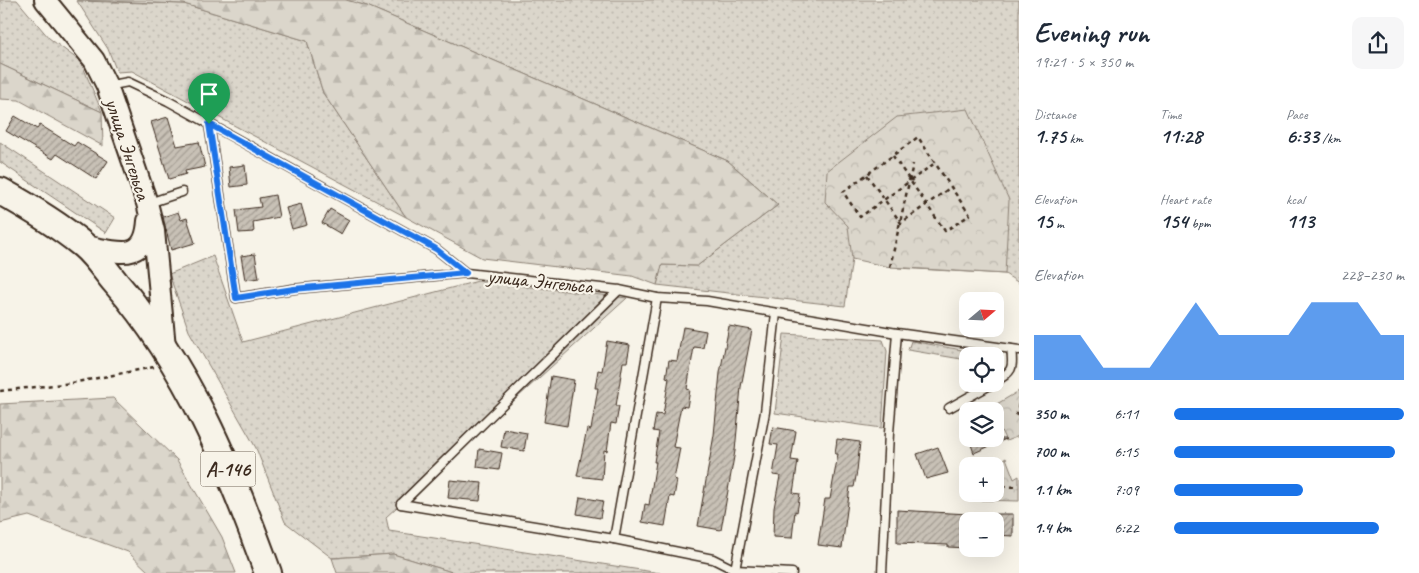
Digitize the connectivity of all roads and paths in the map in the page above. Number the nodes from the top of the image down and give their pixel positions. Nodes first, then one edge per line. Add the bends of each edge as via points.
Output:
1 (45, 0) edge
2 (107, 86) junction
3 (209, 124) junction
4 (892, 156) junction
5 (935, 163) junction
6 (913, 164) dead end
7 (867, 175) dead end
8 (910, 181) junction
9 (951, 187) junction
10 (0, 191) edge
11 (182, 192) dead end
12 (148, 208) junction
13 (901, 223) junction
14 (84, 246) junction
15 (890, 267) dead end
16 (466, 273) junction
17 (619, 290) junction
18 (657, 298) junction
19 (776, 313) junction
20 (898, 333) junction
21 (165, 347) junction
22 (1015, 350) edge
23 (180, 370) junction
24 (1004, 376) edge
25 (0, 391) edge
26 (978, 392) edge
27 (1019, 404) edge
28 (949, 408) dead end
29 (1019, 419) edge
30 (1004, 486) edge
31 (1019, 487) edge
32 (614, 539) junction
33 (736, 570) junction
34 (268, 573) edge
35 (792, 573) edge
36 (882, 573) edge

1 - 2 street, улица Энгельса via 94,60
2 - 3 lane, улица Энгельса via 128,82
2 - 12 street, улица Энгельса
3 - 16 lane, улица Энгельса via 436,249
3 - 16 lane via 236,298 294,289
4 - 5 path via 918,137
4 - 8 path
4 - 8 path via 843,192 860,216
5 - 8 path
5 - 9 path
6 - 8 path
7 - 13 path
8 - 9 path via 945,232 970,215
8 - 13 path
9 - 13 path
10 - 14 highway, А-146 via 36,211
11 - 12 lane
12 - 14 street, улица Энгельса via 148,231 143,245 134,252
12 - 21 street, улица Энгельса via 154,231
13 - 15 path
14 - 21 highway, А-146 via 127,295
16 - 17 lane, улица Энгельса
17 - 18 lane, улица Энгельса
17 - 32 lane via 401,504
18 - 19 lane, улица Энгельса via 707,301
18 - 32 lane
19 - 20 lane, улица Энгельса
19 - 33 lane via 765,412
20 - 22 lane, улица Энгельса
20 - 36 lane
21 - 23 highway, А-146
22 - 24 lane via 1010,372
23 - 25 path via 152,367 72,383
23 - 34 highway, А-146 via 241,498
26 - 28 lane
27 - 29 path via 1016,417
30 - 31 path
32 - 33 lane via 713,559
33 - 35 lane

